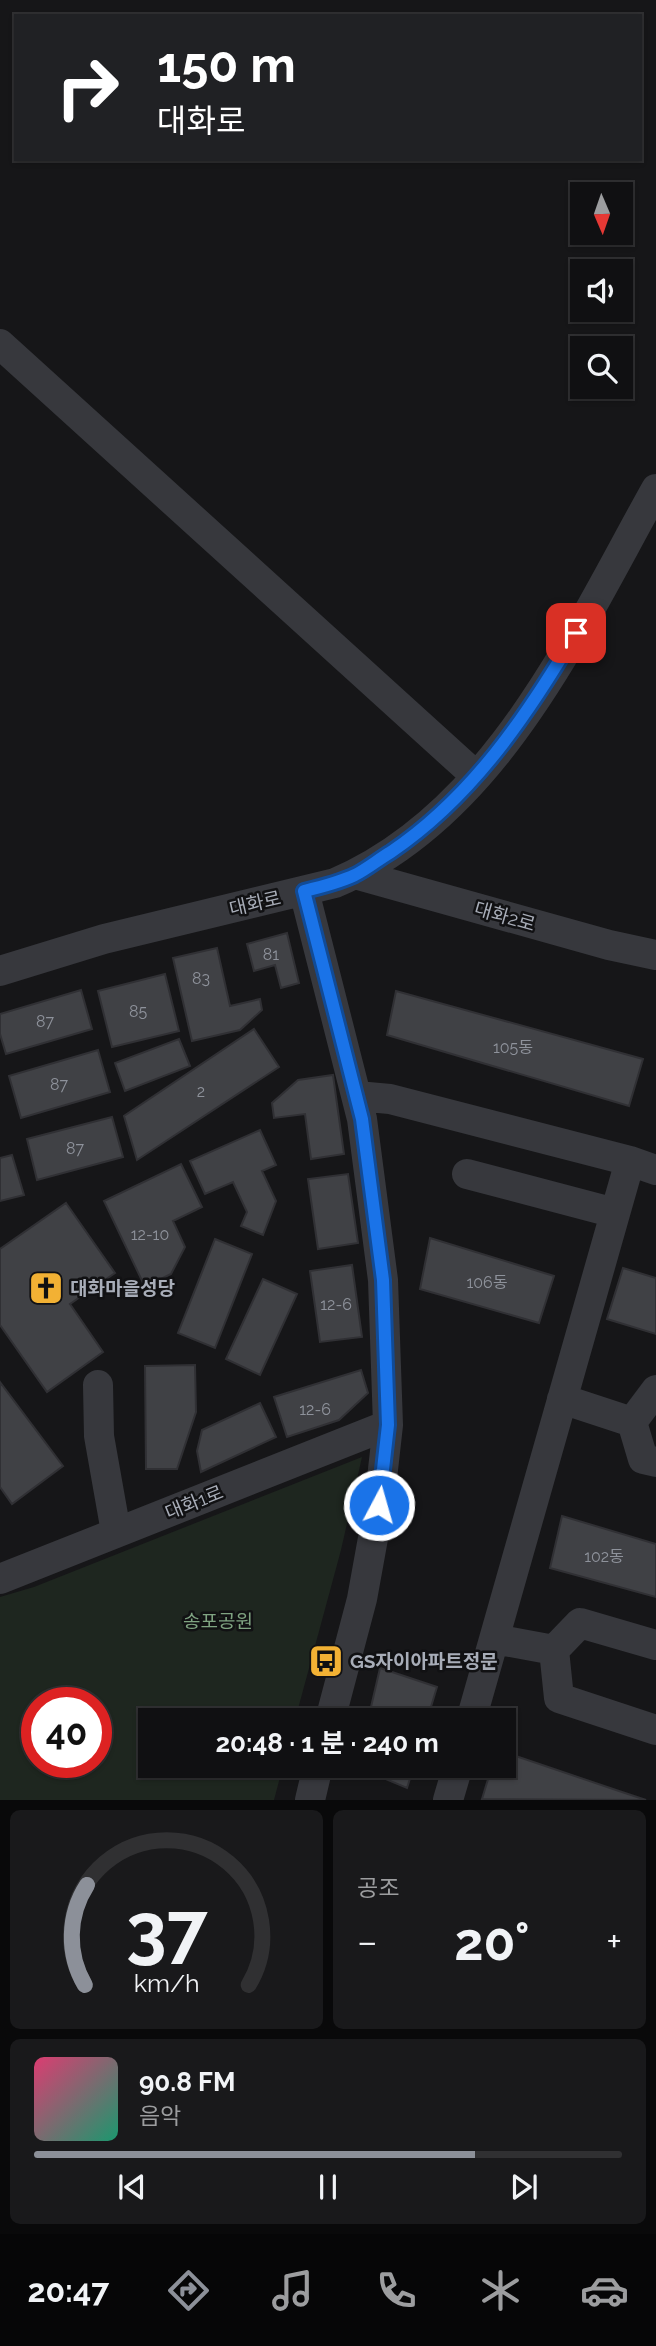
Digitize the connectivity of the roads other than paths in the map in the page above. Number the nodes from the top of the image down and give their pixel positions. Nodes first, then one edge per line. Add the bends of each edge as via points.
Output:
1 (0, 344) edge
2 (656, 489) edge
3 (476, 776) junction
4 (355, 874) junction
5 (304, 891) junction
6 (656, 956) edge
7 (0, 971) edge
8 (357, 1096) junction
9 (643, 1165) edge
10 (467, 1174) dead end
11 (615, 1213) junction
12 (98, 1385) dead end
13 (656, 1390) edge
14 (562, 1399) junction
15 (632, 1422) junction
16 (388, 1425) junction
17 (656, 1462) edge
18 (116, 1532) junction
19 (0, 1579) edge
20 (494, 1639) junction
21 (656, 1645) edge
22 (554, 1650) junction
23 (333, 1708) edge
24 (474, 1708) edge
25 (656, 1730) edge
26 (315, 1778) edge
27 (454, 1778) edge
28 (310, 1800) edge
29 (448, 1800) edge

1 - 3 street
2 - 3 street, 대화로 via 529,711
3 - 4 street, 대화로 via 422,830
4 - 5 street, 대화로
4 - 6 street, 대화2로
5 - 7 street, 대화로 via 104,939
5 - 8 street
8 - 9 street via 390,1099
8 - 16 street via 383,1280
9 - 11 street
10 - 11 street
11 - 14 street
12 - 18 street via 99,1436
13 - 15 street
14 - 15 street
14 - 20 street
15 - 17 street via 643,1459
16 - 18 street, 대화1로
16 - 23 street via 362,1599
18 - 19 street, 대화1로
20 - 22 street
20 - 24 street
21 - 22 street via 580,1623
22 - 25 street via 559,1698
26 - 28 street
27 - 29 street

